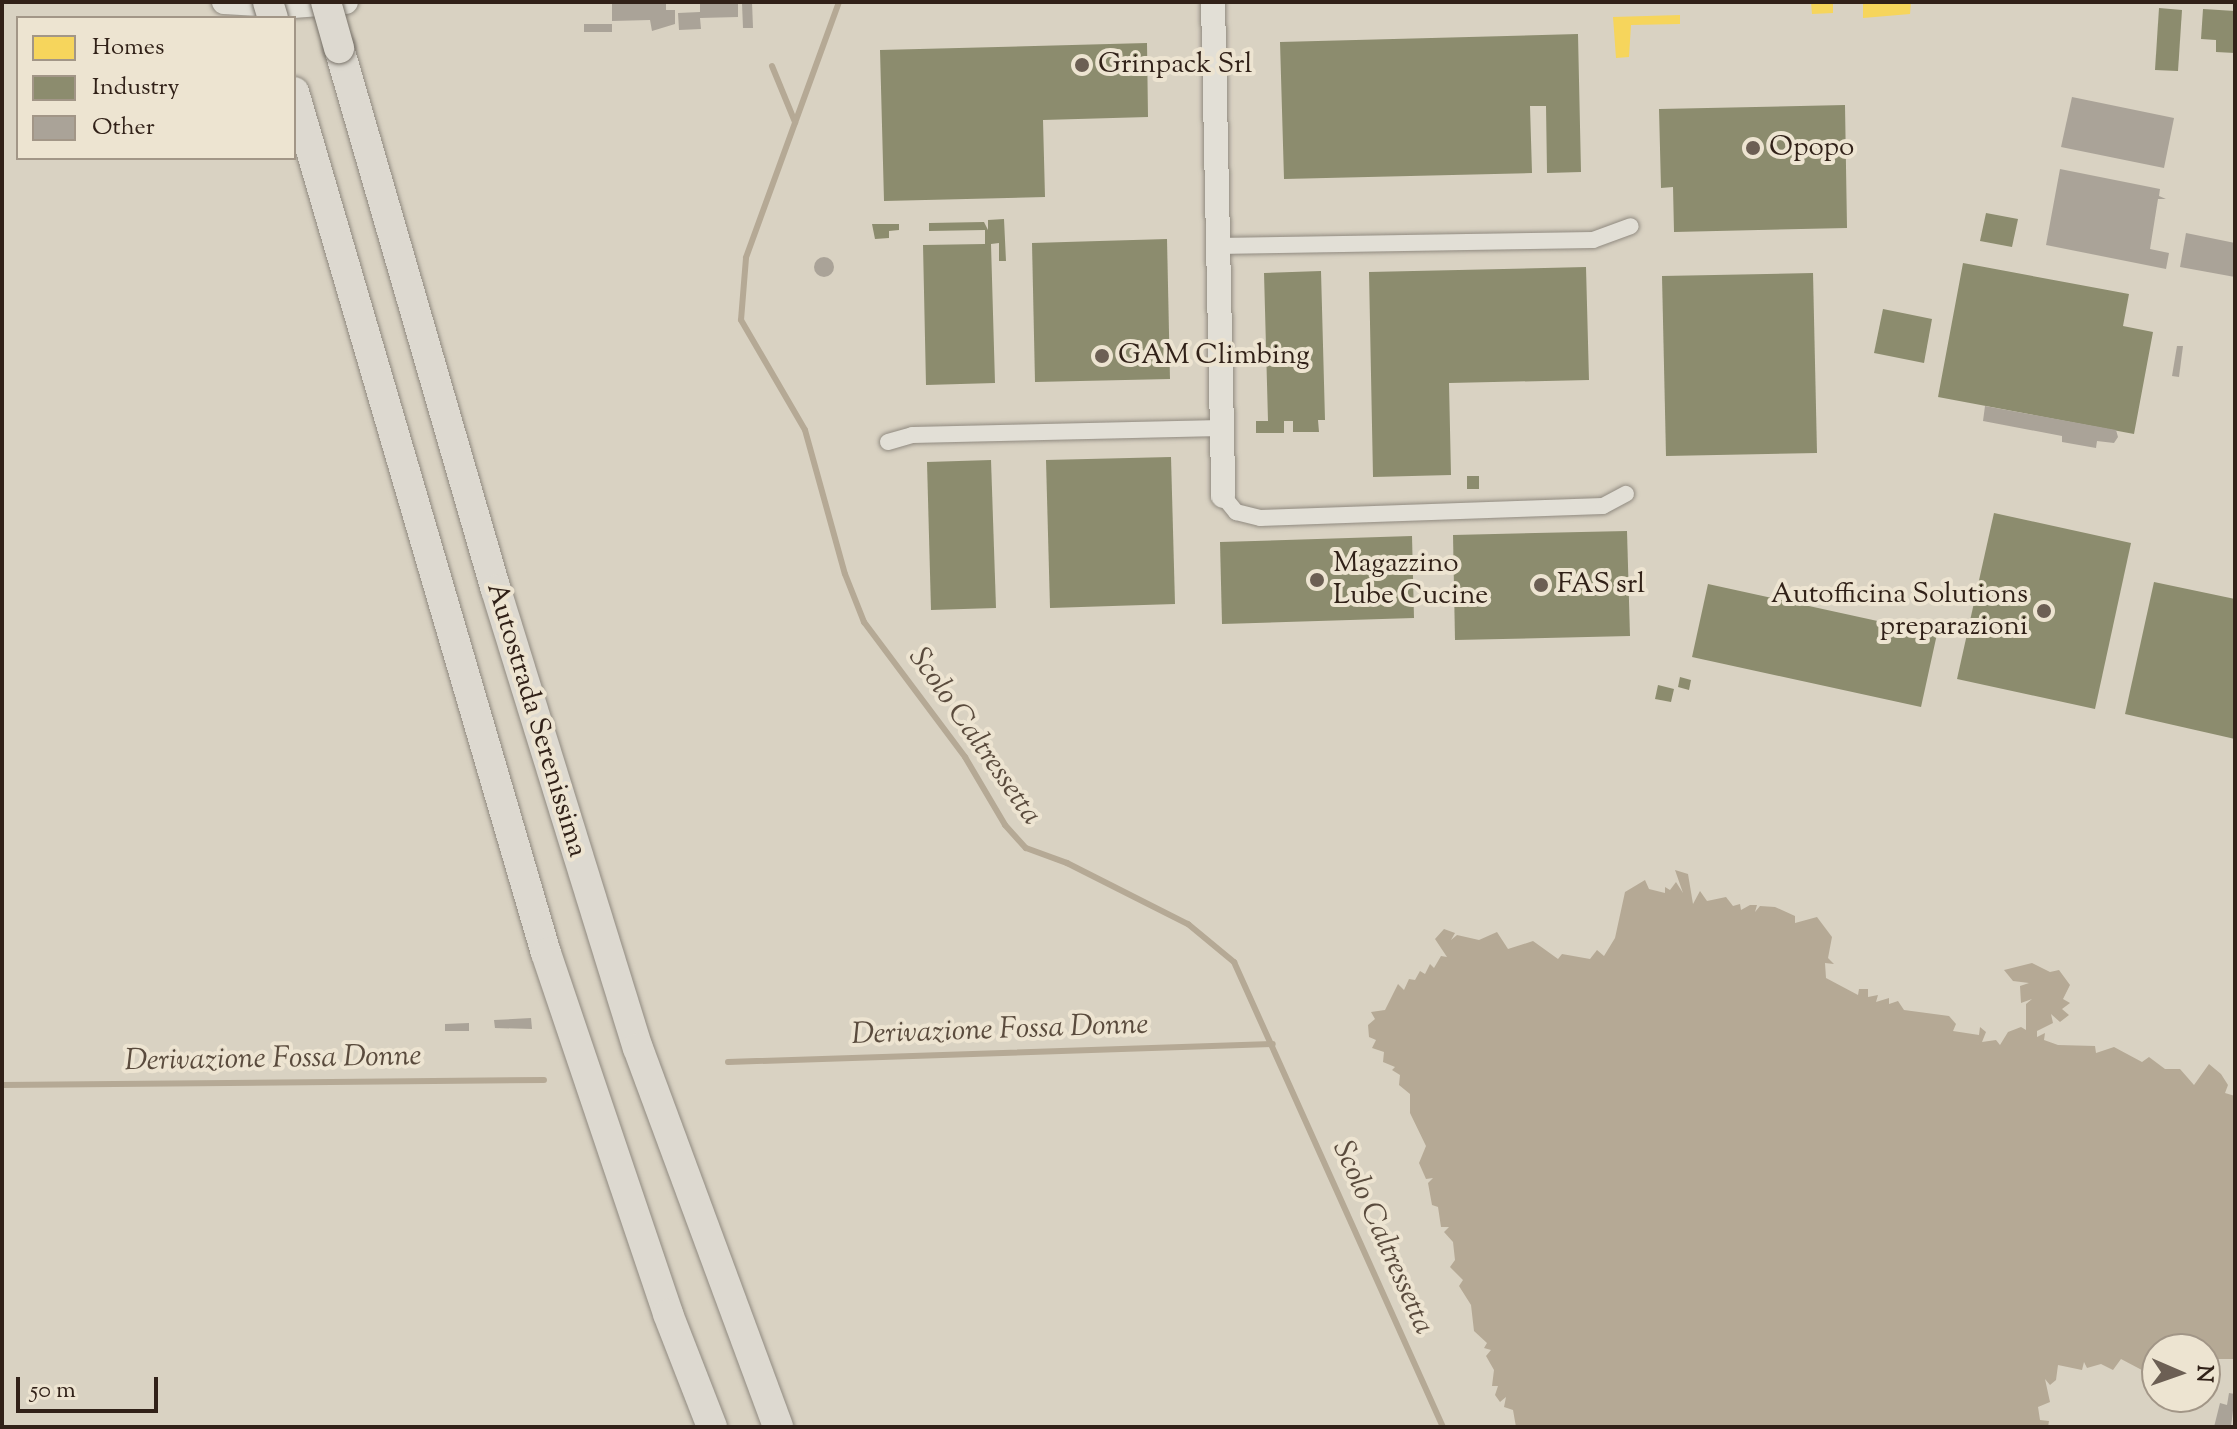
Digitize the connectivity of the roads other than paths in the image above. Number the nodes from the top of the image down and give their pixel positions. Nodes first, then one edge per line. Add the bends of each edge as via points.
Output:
1 (224, 2) edge
2 (326, 2) edge
3 (346, 2) edge
4 (1213, 2) edge
5 (296, 99) edge
6 (1631, 226) dead end
7 (1217, 246) junction
8 (1221, 428) junction
9 (888, 442) dead end
10 (1626, 494) dead end
11 (1223, 496) joint
12 (546, 953) junction
13 (701, 1229) junction
14 (692, 1427) edge
15 (712, 1427) edge
16 (778, 1427) edge
17 (796, 1427) edge

1 - 3 street
2 - 13 highway, Autostrada Serenissima, bridge via 576,854
4 - 7 street
5 - 12 highway, Autostrada Serenissima
6 - 7 street via 1593,240
7 - 8 street
8 - 9 street via 912,435
8 - 11 street
10 - 11 street via 1603,506 1260,518 1236,512
12 - 14 highway via 558,1029 647,1310
12 - 15 highway, Autostrada Serenissima via 668,1314
13 - 16 highway, Autostrada Serenissima
13 - 17 highway

